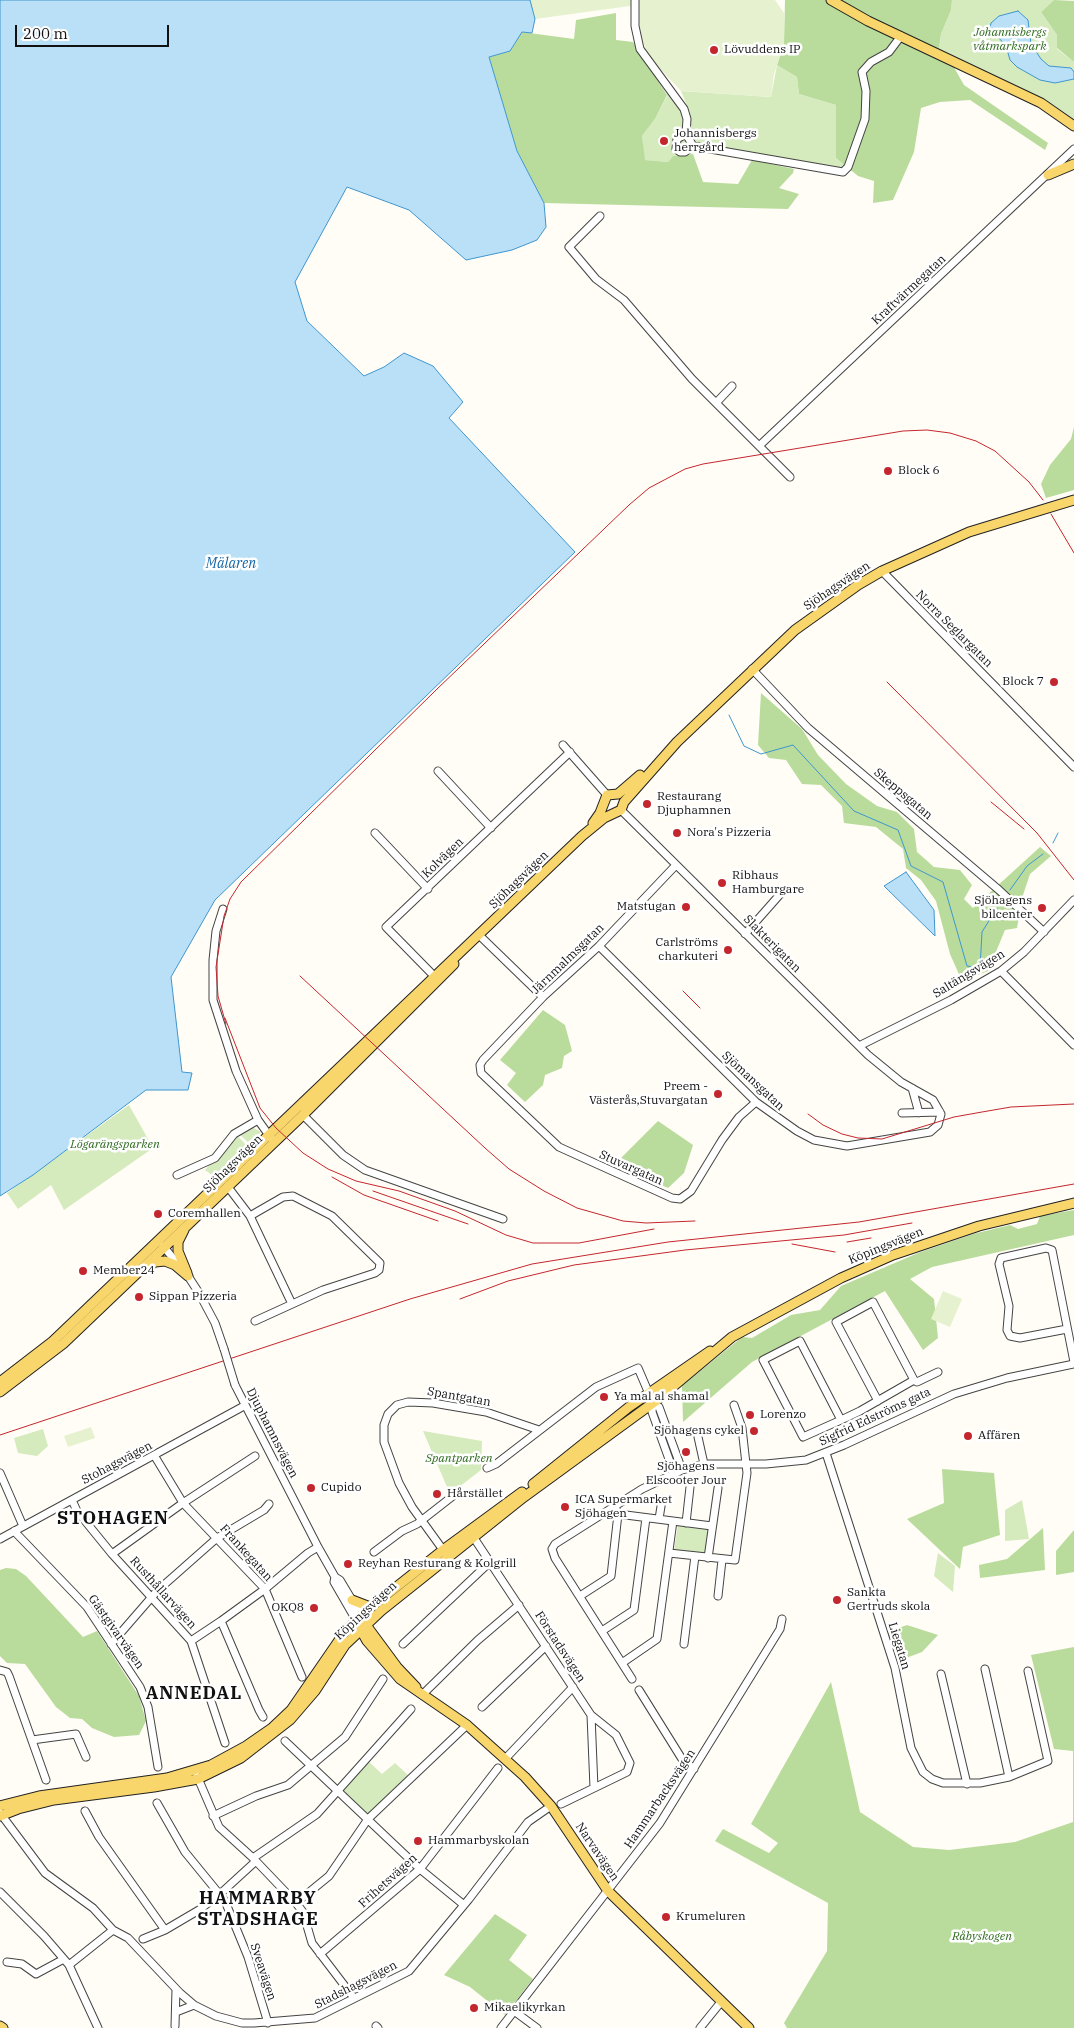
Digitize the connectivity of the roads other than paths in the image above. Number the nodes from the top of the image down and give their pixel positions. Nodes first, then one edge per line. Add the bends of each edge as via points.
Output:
1 (635, 0) edge
2 (831, 0) edge
3 (900, 36) junction
4 (1074, 126) edge
5 (686, 134) junction
6 (692, 146) junction
7 (1074, 149) edge
8 (1074, 164) edge
9 (1048, 175) junction
10 (600, 216) dead end
11 (732, 386) dead end
12 (716, 403) junction
13 (759, 446) junction
14 (790, 478) dead end
15 (1074, 500) edge
16 (882, 571) junction
17 (752, 669) junction
18 (677, 742) junction
19 (563, 745) dead end
20 (570, 752) junction
21 (1074, 767) edge
22 (438, 771) dead end
23 (618, 794) junction
24 (607, 795) junction
25 (603, 804) junction
26 (619, 808) junction
27 (491, 828) junction
28 (375, 833) dead end
29 (582, 836) junction
30 (676, 865) junction
31 (428, 889) junction
32 (783, 891) dead end
33 (1074, 900) edge
34 (223, 909) dead end
35 (1044, 932) junction
36 (745, 934) junction
37 (476, 938) junction
38 (598, 946) junction
39 (1001, 970) junction
40 (437, 978) junction
41 (543, 997) junction
42 (1074, 1044) edge
43 (859, 1046) junction
44 (481, 1071) joint
45 (912, 1088) junction
46 (756, 1102) junction
47 (939, 1109) junction
48 (300, 1112) junction
49 (902, 1113) dead end
50 (919, 1113) junction
51 (258, 1120) junction
52 (271, 1138) junction
53 (177, 1175) dead end
54 (225, 1184) junction
55 (1074, 1203) edge
56 (250, 1216) junction
57 (504, 1219) dead end
58 (187, 1225) junction
59 (161, 1244) junction
60 (135, 1274) junction
61 (188, 1276) junction
62 (292, 1304) junction
63 (88, 1320) junction
64 (255, 1321) dead end
65 (1067, 1329) junction
66 (721, 1345) junction
67 (42, 1350) junction
68 (1074, 1363) edge
69 (32, 1369) junction
70 (938, 1372) dead end
71 (914, 1380) junction
72 (0, 1382) edge
73 (0, 1392) edge
74 (648, 1393) junction
75 (878, 1401) junction
76 (652, 1403) junction
77 (734, 1405) dead end
78 (244, 1406) junction
79 (841, 1420) junction
80 (539, 1430) junction
81 (698, 1437) dead end
82 (826, 1453) junction
83 (154, 1455) junction
84 (255, 1456) dead end
85 (746, 1463) junction
86 (704, 1464) junction
87 (486, 1468) dead end
88 (682, 1470) junction
89 (674, 1472) junction
90 (0, 1473) edge
91 (690, 1487) dead end
92 (718, 1488) dead end
93 (458, 1492) dead end
94 (72, 1500) junction
95 (662, 1500) dead end
96 (183, 1503) junction
97 (269, 1504) dead end
98 (615, 1506) junction
99 (618, 1514) junction
100 (646, 1518) junction
101 (422, 1519) junction
102 (659, 1519) junction
103 (674, 1521) junction
104 (686, 1522) junction
105 (23, 1526) junction
106 (712, 1526) junction
107 (14, 1531) junction
108 (471, 1534) junction
109 (217, 1538) junction
110 (0, 1539) edge
111 (318, 1547) junction
112 (374, 1552) dead end
113 (446, 1553) junction
114 (669, 1553) junction
115 (112, 1554) junction
116 (695, 1556) junction
117 (708, 1558) junction
118 (722, 1560) junction
119 (490, 1562) junction
120 (335, 1577) junction
121 (265, 1589) junction
122 (393, 1589) junction
123 (580, 1596) junction
124 (718, 1596) dead end
125 (152, 1597) junction
126 (352, 1600) junction
127 (520, 1605) junction
128 (370, 1607) junction
129 (376, 1615) junction
130 (782, 1619) dead end
131 (221, 1621) junction
132 (361, 1622) junction
133 (602, 1631) junction
134 (191, 1641) junction
135 (377, 1641) junction
136 (111, 1644) junction
137 (403, 1644) dead end
138 (684, 1644) dead end
139 (546, 1646) junction
140 (622, 1663) junction
141 (985, 1668) dead end
142 (0, 1670) edge
143 (1028, 1672) dead end
144 (941, 1674) dead end
145 (302, 1677) dead end
146 (632, 1679) dead end
147 (383, 1680) dead end
148 (573, 1687) junction
149 (639, 1690) dead end
150 (422, 1695) junction
151 (482, 1707) dead end
152 (411, 1709) dead end
153 (592, 1715) junction
154 (264, 1717) dead end
155 (467, 1725) junction
156 (32, 1740) junction
157 (285, 1741) dead end
158 (225, 1743) dead end
159 (86, 1757) dead end
160 (506, 1758) junction
161 (311, 1766) junction
162 (158, 1767) dead end
163 (498, 1768) dead end
164 (694, 1769) junction
165 (196, 1775) junction
166 (1009, 1777) junction
167 (46, 1780) dead end
168 (967, 1784) junction
169 (594, 1788) junction
170 (338, 1792) junction
171 (157, 1802) dead end
172 (561, 1804) dead end
173 (0, 1806) edge
174 (551, 1806) junction
175 (85, 1811) dead end
176 (1, 1815) edge
177 (213, 1816) junction
178 (368, 1819) junction
179 (255, 1860) junction
180 (420, 1870) junction
181 (608, 1891) junction
182 (0, 1892) edge
183 (220, 1894) junction
184 (296, 1903) junction
185 (464, 1905) junction
186 (113, 1930) junction
187 (165, 1930) junction
188 (143, 1939) dead end
189 (320, 1954) junction
190 (62, 1960) junction
191 (8, 1962) dead end
192 (69, 1965) junction
193 (176, 1989) junction
194 (354, 1998) junction
195 (721, 2002) junction
196 (194, 2005) junction
197 (514, 2010) junction
198 (176, 2012) junction
199 (268, 2023) junction
200 (174, 2026) dead end
201 (98, 2028) edge
202 (501, 2028) edge
203 (537, 2028) edge
204 (700, 2028) edge
205 (749, 2028) edge

1 - 5 street via 635,26 640,49 681,104 687,119
2 - 3 main road
3 - 4 main road via 1041,103
3 - 6 street via 893,49 871,62 862,72 867,96 865,119 846,171 836,172
5 - 6 street
5 - 6 street via 677,139 676,148 686,152
7 - 9 street, Kraftvärmegatan
8 - 9 main road
9 - 13 street, Kraftvärmegatan
10 - 12 street via 569,247 596,279 624,300
11 - 12 street
12 - 13 street
13 - 14 street
15 - 16 main road, Sjöhagsvägen via 969,532
16 - 17 main road, Sjöhagsvägen via 795,630
16 - 21 street, Norra Seglargatan
17 - 18 main road, Sjöhagsvägen
17 - 35 street, Skeppsgatan via 808,728
18 - 23 main road, Sjöhagsvägen
18 - 26 main road, Sjöhagsvägen
19 - 20 street
20 - 24 street
20 - 27 street, Kolvägen
22 - 27 street
23 - 24 main road
23 - 26 main road
24 - 25 main road, Sjöhagsvägen
25 - 26 main road via 606,810
25 - 29 main road, Sjöhagsvägen
26 - 29 main road, Sjöhagsvägen
26 - 30 street, Slakterigatan
27 - 31 street, Kolvägen
28 - 31 street
29 - 37 main road, Sjöhagsvägen
30 - 36 street, Slakterigatan
30 - 38 street, Järnmalmsgatan
31 - 40 street, Kolvägen via 386,927
32 - 36 street
33 - 35 street, Saltängsvägen
34 - 51 street via 216,931 213,1000 236,1071
35 - 39 street, Saltängsvägen
36 - 43 street, Slakterigatan
37 - 40 main road, Sjöhagsvägen
37 - 41 street
38 - 41 street, Järnmalmsgatan
38 - 46 street, Sjömansgatan
39 - 42 street
39 - 43 street, Saltängsvägen
40 - 48 main road, Sjöhagsvägen
41 - 44 street, Järnmalmsgatan via 483,1060
43 - 45 street, Slakterigatan
44 - 46 street, Stuvargatan via 559,1147 680,1199 691,1191 739,1117
45 - 47 street, Slakterigatan via 933,1100
45 - 50 street
46 - 47 street, Sjömansgatan via 806,1136 847,1146 930,1132 938,1125
47 - 50 street
48 - 52 main road, Sjöhagsvägen
48 - 57 street via 343,1156 365,1170
49 - 50 street
51 - 52 street
51 - 53 street via 234,1134 215,1158
52 - 54 main road, Sjöhagsvägen
54 - 56 street
54 - 58 main road, Sjöhagsvägen
54 - 59 main road, Sjöhagsvägen via 198,1204
55 - 66 main road, Köpingsvägen via 979,1226 893,1255 781,1309
56 - 62 street
56 - 62 street via 283,1197 293,1196 332,1216 380,1263 379,1270 375,1272
58 - 59 main road, Sjöhagsvägen
58 - 61 main road via 178,1242 178,1251
59 - 60 main road, Sjöhagsvägen
59 - 61 street, Djuphamnsvägen
59 - 67 main road, Sjöhagsvägen
60 - 61 main road via 155,1262 165,1261
60 - 63 main road, Sjöhagsvägen
61 - 78 street, Djuphamnsvägen, bridge via 215,1323
62 - 64 street
63 - 67 main road
63 - 69 main road, Sjöhagsvägen
65 - 65 street via 1052,1250 1046,1248 1005,1257 999,1264 1009,1306 1008,1332 1020,1338
65 - 68 street
66 - 74 main road, Köpingsvägen
66 - 76 main road, Köpingsvägen
67 - 69 main road
67 - 72 main road, Sjöhagsvägen
68 - 82 street, Sigfrid Edströms gata via 954,1394
69 - 73 main road, Sjöhagsvägen
70 - 71 street via 918,1382
71 - 75 street
71 - 75 street via 873,1302 836,1322
74 - 76 street
74 - 80 street via 638,1368 596,1387
74 - 108 main road, Köpingsvägen
75 - 79 street
76 - 88 street via 659,1407
76 - 89 street via 652,1412
76 - 108 main road, Köpingsvägen
77 - 85 street via 742,1428
78 - 83 street, Stohagsvägen
78 - 111 street, Djuphamnsvägen
79 - 79 street via 800,1341 763,1360 803,1437
80 - 87 street via 496,1464
80 - 101 street, Spantgatan via 458,1406 408,1402 393,1408 384,1425 387,1452 399,1484
81 - 86 street
82 - 85 street, Sigfrid Edströms gata via 806,1460
82 - 168 street, Liegatan via 895,1668 915,1758 920,1768 932,1778 943,1783
83 - 94 street, Stohagsvägen
83 - 96 street, Frankegatan
84 - 96 street
85 - 86 street, Sigfrid Edströms gata
85 - 118 street via 735,1560
86 - 88 street, Sigfrid Edströms gata
88 - 89 street, Sigfrid Edströms gata
89 - 98 street, Sigfrid Edströms gata
90 - 105 street
91 - 104 street
92 - 106 street
93 - 101 street
94 - 105 street, Stohagsvägen
94 - 115 street, Rusthållarvägen via 77,1511
95 - 102 street
96 - 109 street, Frankegatan
96 - 115 street
97 - 109 street
98 - 99 street
98 - 123 street, Sigfrid Edströms gata via 552,1547 552,1554
99 - 100 street
99 - 123 street via 612,1576
100 - 102 street
100 - 133 street via 634,1610
101 - 112 street
101 - 113 street, Spantgatan
102 - 103 street
103 - 104 street
103 - 114 street
104 - 106 street
105 - 107 street, Stohagsvägen
106 - 117 street
107 - 110 street, Stohagsvägen
107 - 136 street, Gästgivarvägen via 87,1607
108 - 113 main road, Köpingsvägen
108 - 119 street, Förstadsvägen
109 - 121 street, Frankegatan
109 - 125 street
111 - 120 street, Djuphamnsvägen
111 - 121 street
113 - 122 main road, Köpingsvägen
113 - 129 main road, Köpingsvägen
114 - 116 street
114 - 140 street via 657,1640
115 - 125 street, Rusthållarvägen
116 - 117 street
116 - 138 street
117 - 118 street
118 - 124 street
119 - 127 street, Förstadsvägen
119 - 137 street
120 - 126 street, Djuphamnsvägen
120 - 132 street, Djuphamnsvägen via 334,1582
121 - 131 street
121 - 145 street, Frankegatan
122 - 128 main road, Köpingsvägen
122 - 132 main road via 389,1598
123 - 133 street, Sigfrid Edströms gata
125 - 134 street, Rusthållarvägen
125 - 136 street
126 - 128 main road
126 - 132 street, Djuphamnsvägen
127 - 139 street, Förstadsvägen
127 - 150 street via 478,1640
128 - 132 main road, Köpingsvägen
129 - 132 main road, Köpingsvägen
129 - 135 main road via 372,1627
130 - 164 street, Hammarbacksvägen via 780,1630
131 - 134 street
131 - 154 street via 258,1710
132 - 135 main road, Narvavägen
132 - 150 main road, Narvavägen via 392,1671 409,1688
132 - 165 main road, Köpingsvägen via 344,1633 308,1688 272,1728
132 - 165 main road, Köpingsvägen via 338,1651 315,1691 276,1733 241,1758
133 - 140 street, Sigfrid Edströms gata
134 - 158 street, Rusthållarvägen
135 - 150 main road, Narvavägen
136 - 162 street, Gästgivarvägen via 146,1699
139 - 148 street, Förstadsvägen
139 - 151 street
140 - 146 street, Sigfrid Edströms gata
141 - 166 street
142 - 156 street via 7,1672
143 - 166 street, Liegatan via 1048,1761
144 - 168 street
147 - 161 street via 345,1737
148 - 153 street, Förstadsvägen
148 - 160 street
149 - 164 street via 682,1759
150 - 155 main road, Narvavägen
152 - 170 street
153 - 169 street
153 - 169 street, Förstadsvägen via 616,1735 630,1763 627,1772
155 - 160 main road, Narvavägen
155 - 178 street
156 - 159 street via 76,1734
156 - 167 street
157 - 161 street
160 - 174 main road, Narvavägen
161 - 170 street
161 - 177 street via 282,1788
163 - 180 street, Frihetsvägen
164 - 181 street, Hammarbacksvägen via 650,1837
165 - 173 main road, Köpingsvägen via 39,1796
165 - 176 main road, Köpingsvägen via 154,1787 54,1800
165 - 177 street
166 - 168 street, Liegatan
169 - 172 street, Förstadsvägen
170 - 178 street
170 - 179 street via 317,1814
171 - 183 street, Sveavägen via 185,1852
174 - 181 main road, Narvavägen
174 - 185 street, Stadshagsvägen via 528,1822
175 - 187 street via 99,1837
176 - 186 street, Stadshagsvägen via 39,1867 93,1908
177 - 179 street via 222,1832
178 - 180 street
178 - 184 street via 329,1876
179 - 183 street
179 - 184 street
180 - 185 street
180 - 189 street, Frihetsvägen
181 - 195 main road, Narvavägen
181 - 197 street, Hammarbacksvägen
182 - 190 street via 44,1936
183 - 187 street
183 - 199 street, Sveavägen via 248,1957
184 - 189 street via 312,1943
185 - 194 street, Stadshagsvägen via 409,1970
186 - 192 street
186 - 193 street, Stadshagsvägen via 133,1943
187 - 188 street
189 - 194 street
190 - 191 street via 36,1974 22,1964
190 - 192 street
192 - 201 street
193 - 196 street, Stadshagsvägen
193 - 198 street
194 - 199 street, Stadshagsvägen via 315,2018
195 - 204 street
195 - 205 main road, Narvavägen
196 - 198 street
196 - 199 street, Stadshagsvägen via 226,2020
197 - 202 street, Hammarbacksvägen
197 - 203 street
198 - 200 street

